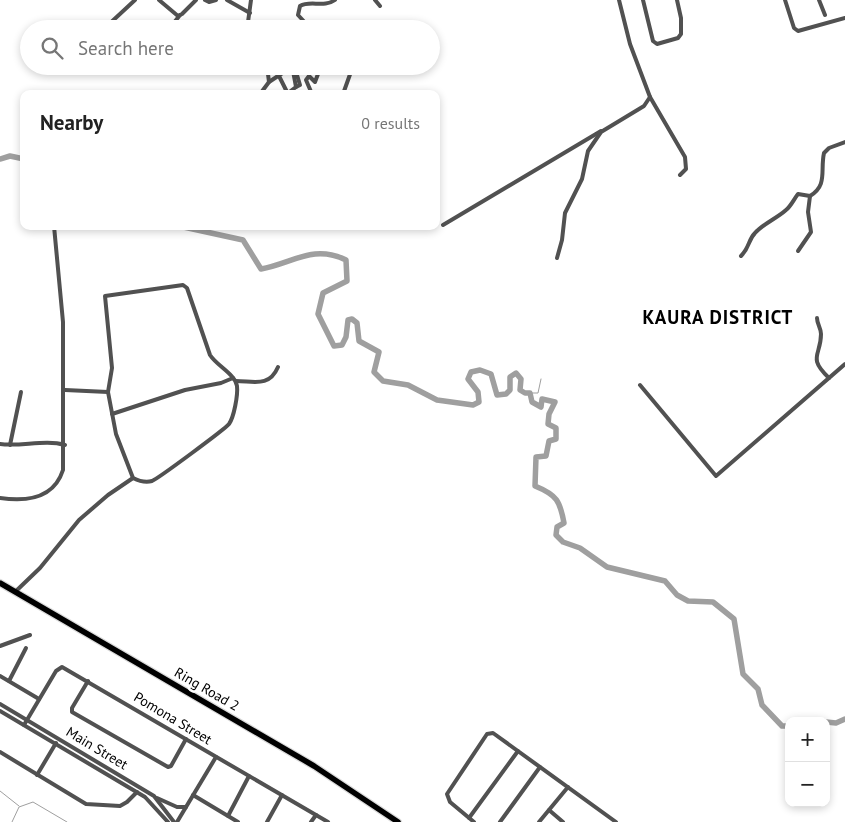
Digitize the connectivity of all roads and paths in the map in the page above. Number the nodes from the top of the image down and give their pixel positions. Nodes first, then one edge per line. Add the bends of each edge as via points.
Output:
1 (135, 0) edge
2 (159, 0) edge
3 (196, 0) edge
4 (205, 0) edge
5 (216, 0) edge
6 (227, 0) edge
7 (251, 0) edge
8 (335, 0) edge
9 (376, 0) edge
10 (619, 0) edge
11 (643, 0) edge
12 (677, 0) edge
13 (785, 0) edge
14 (819, 0) edge
15 (301, 2) edge
16 (380, 6) dead end
17 (250, 13) junction
18 (180, 15) junction
19 (825, 15) dead end
20 (845, 18) edge
21 (113, 20) edge
22 (176, 20) edge
23 (248, 20) edge
24 (303, 20) edge
25 (269, 75) edge
26 (297, 75) edge
27 (319, 75) edge
28 (350, 75) edge
29 (279, 76) joint
30 (270, 82) junction
31 (263, 90) edge
32 (286, 90) edge
33 (292, 90) edge
34 (310, 90) edge
35 (344, 90) edge
36 (650, 97) junction
37 (605, 129) junction
38 (845, 142) edge
39 (680, 175) dead end
40 (810, 196) junction
41 (443, 225) dead end
42 (54, 230) edge
43 (798, 251) dead end
44 (741, 256) dead end
45 (557, 258) dead end
46 (817, 318) dead end
47 (845, 364) edge
48 (278, 367) dead end
49 (829, 378) junction
50 (234, 380) junction
51 (640, 385) dead end
52 (64, 390) junction
53 (21, 392) dead end
54 (108, 392) junction
55 (112, 414) junction
56 (0, 444) edge
57 (10, 445) junction
58 (65, 445) junction
59 (133, 478) junction
60 (0, 498) edge
61 (0, 583) edge
62 (15, 592) junction
63 (30, 635) dead end
64 (0, 646) edge
65 (26, 648) dead end
66 (0, 676) edge
67 (9, 681) junction
68 (88, 681) junction
69 (39, 699) junction
70 (0, 704) edge
71 (0, 711) edge
72 (27, 720) junction
73 (24, 725) junction
74 (59, 739) junction
75 (186, 739) junction
76 (56, 744) junction
77 (518, 751) junction
78 (0, 752) edge
79 (216, 757) junction
80 (540, 767) junction
81 (37, 774) junction
82 (249, 776) junction
83 (568, 787) junction
84 (137, 792) junction
85 (193, 795) junction
86 (282, 795) junction
87 (157, 798) junction
88 (186, 807) junction
89 (548, 810) junction
90 (316, 814) junction
91 (228, 816) junction
92 (469, 818) junction
93 (172, 821) edge
94 (238, 822) edge
95 (267, 822) edge
96 (311, 822) edge
97 (328, 822) edge
98 (398, 822) edge
99 (474, 822) edge
100 (500, 822) edge
101 (539, 822) edge
102 (563, 822) edge
103 (616, 822) edge

1 - 21 street
2 - 18 street via 172,13
3 - 18 street
4 - 5 street
6 - 17 street
7 - 17 street
8 - 15 street via 327,4
9 - 16 street
10 - 36 street via 632,50
11 - 12 street via 653,41 658,44 681,34
13 - 20 street via 794,28 798,31
14 - 19 street
15 - 24 street via 297,13
17 - 23 street
18 - 22 street
25 - 30 street
26 - 33 street via 300,85
27 - 34 street via 315,82 309,76 306,80
28 - 35 street
29 - 30 street
29 - 32 street
30 - 31 street
36 - 37 street via 644,106
36 - 39 street via 685,157 686,167
37 - 41 street
37 - 45 street via 588,151 582,179 566,210
38 - 40 street via 826,150 822,185
40 - 43 street via 811,232
40 - 44 street via 798,194 788,209 755,233 749,248
42 - 52 street via 63,322
46 - 49 street via 821,334 816,360 820,370
47 - 49 street
48 - 50 street via 274,375 265,381
49 - 51 street via 716,476
50 - 54 street via 210,355 187,288 181,285 105,295 112,368
50 - 55 street via 185,390
50 - 59 street via 237,390 229,424 163,475 145,482
52 - 54 street
52 - 58 street
53 - 57 street
54 - 55 street
55 - 59 street
56 - 57 street
57 - 58 street
58 - 60 street via 63,470 50,491 33,498
59 - 62 street via 79,520 40,568
61 - 62 main road, Ring Road 2
62 - 98 main road, Ring Road 2 via 321,770
63 - 64 street
65 - 67 street
66 - 67 street
67 - 69 street
68 - 69 street, Pomona Street via 60,667
68 - 75 street, Pomona Street
68 - 75 street via 72,712 114,737 168,767
69 - 72 street, Pomona Street
70 - 72 street, Main Street
71 - 73 street, Main Street
72 - 73 street, Pomona Street
72 - 74 street, Main Street
73 - 76 street, Main Street
74 - 76 street
74 - 87 street, Main Street
75 - 79 street, Pomona Street
76 - 81 street
76 - 84 street, Main Street
77 - 80 street
77 - 92 street
77 - 92 street via 493,733 487,734 447,794 450,802
78 - 81 street
79 - 82 street, Pomona Street
79 - 85 street
80 - 83 street
80 - 100 street
81 - 84 street via 90,805 120,806
82 - 86 street, Pomona Street
82 - 91 street
83 - 89 street
83 - 103 street
84 - 93 street, Main Street
85 - 88 street
85 - 91 street
86 - 90 street, Pomona Street
86 - 95 street
87 - 88 street via 177,807
87 - 93 street, Main Street
88 - 93 street
89 - 101 street
89 - 102 street
90 - 96 street
90 - 97 street, Pomona Street
91 - 94 street
92 - 99 street

